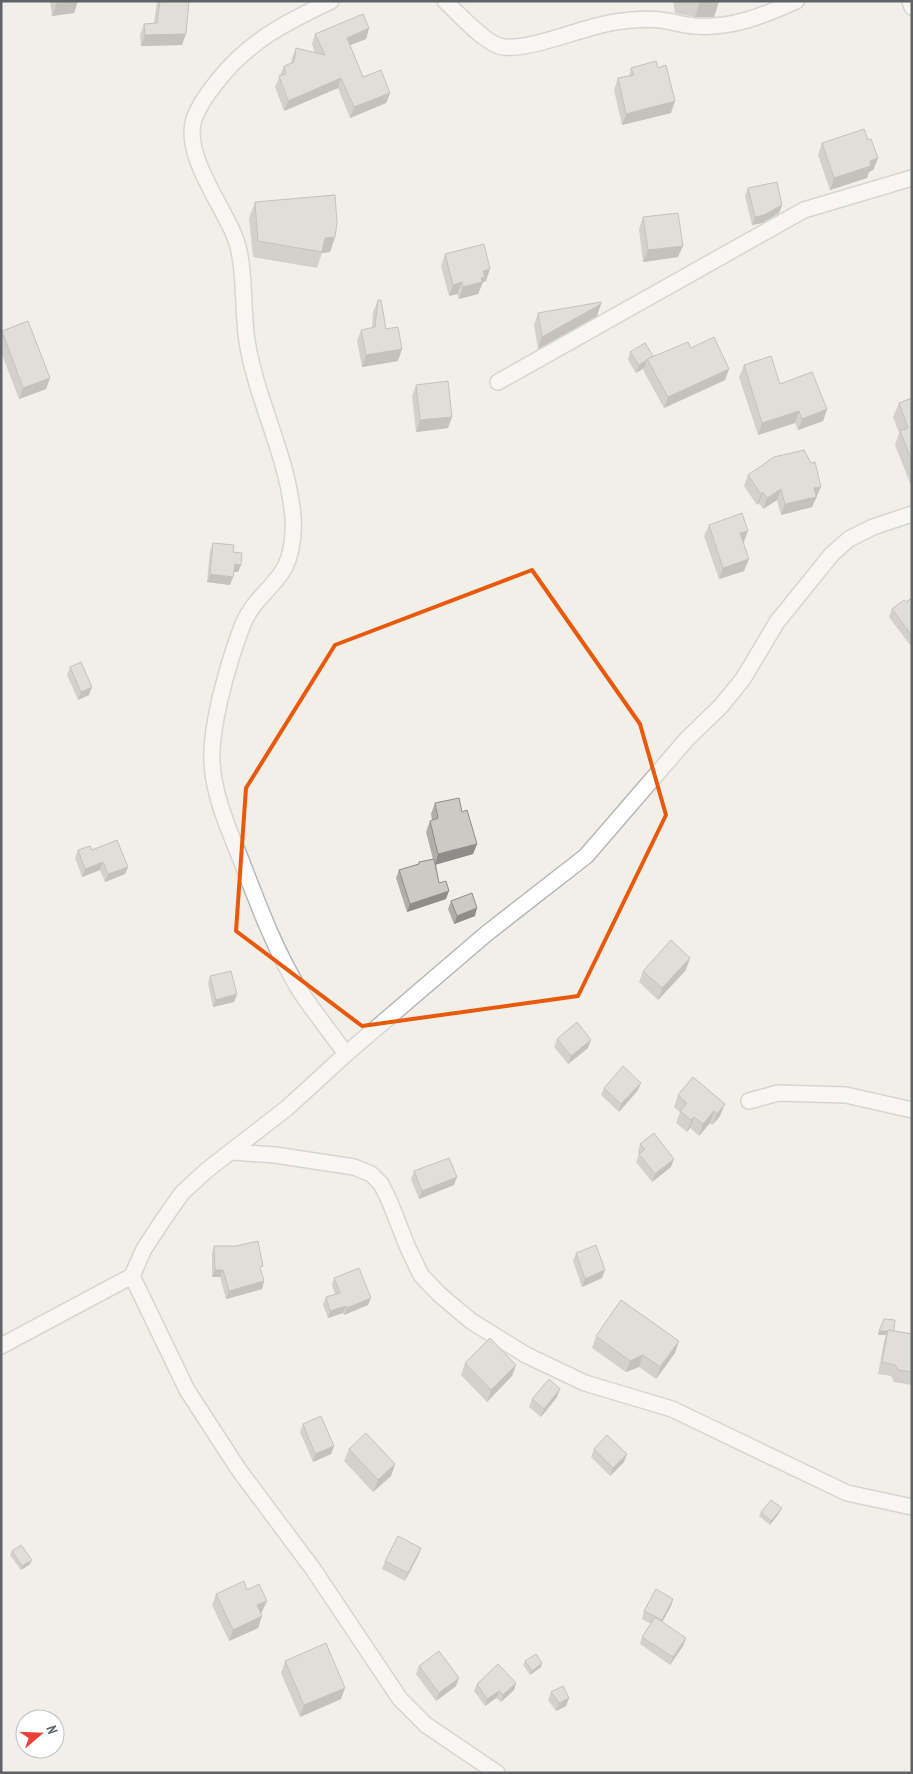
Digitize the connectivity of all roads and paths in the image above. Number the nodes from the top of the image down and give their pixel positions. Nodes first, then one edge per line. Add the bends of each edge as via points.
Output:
1 (331, 1) edge
2 (445, 1) edge
3 (796, 1) edge
4 (910, 1) edge
5 (912, 7) edge
6 (912, 178) edge
7 (498, 382) dead end
8 (912, 514) edge
9 (346, 1054) junction
10 (749, 1101) dead end
11 (912, 1110) edge
12 (232, 1152) junction
13 (132, 1276) junction
14 (1, 1346) edge
15 (912, 1507) edge
16 (497, 1773) edge

1 - 9 street via 284,23 246,49 204,99 191,132 199,162 236,238 247,342 293,510 292,541 284,570 256,600 244,622 229,666 217,719 212,762 216,791 265,922 300,990
2 - 3 street via 484,38 502,48 530,45 616,22 658,19 694,26 720,26 752,20
4 - 5 street
6 - 7 street via 804,210
8 - 9 street via 873,527 849,539 832,554 777,622 743,679 586,856 486,934
9 - 12 street
10 - 11 street via 778,1092 846,1095
12 - 13 street via 182,1194 144,1249
12 - 15 street via 354,1167 371,1174 381,1184 389,1200 421,1275 479,1326 526,1355 585,1383 672,1409 847,1493
13 - 14 street
13 - 16 street via 186,1390 400,1699 426,1725

